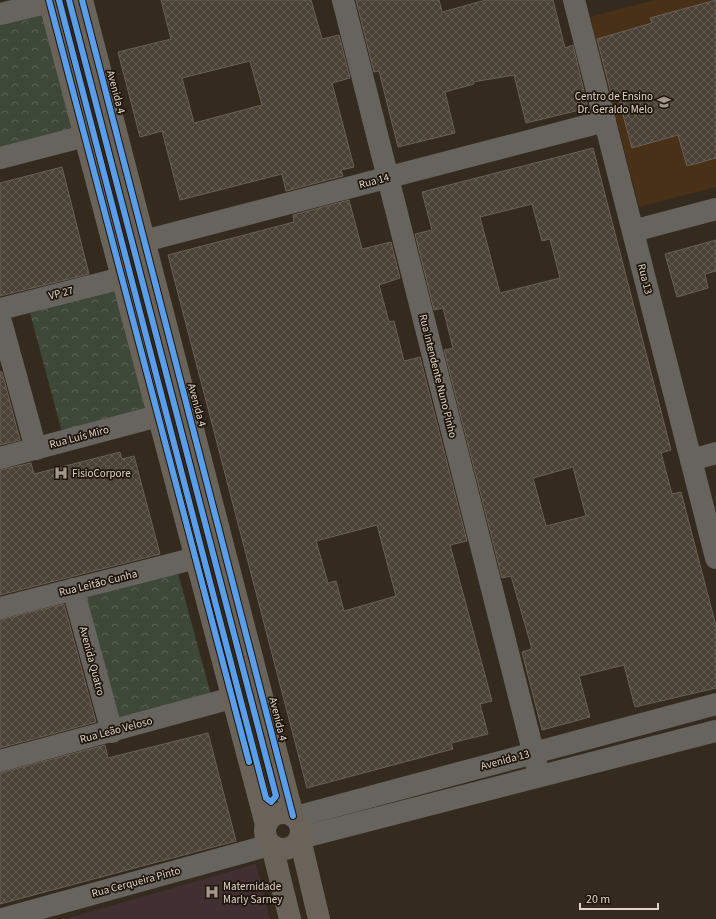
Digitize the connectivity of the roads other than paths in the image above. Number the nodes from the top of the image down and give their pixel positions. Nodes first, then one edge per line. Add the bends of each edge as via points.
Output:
1 (82, 0) edge
2 (343, 0) edge
3 (574, 0) edge
4 (49, 1) edge
5 (0, 14) edge
6 (604, 121) junction
7 (85, 136) junction
8 (0, 158) edge
9 (388, 177) junction
10 (131, 188) junction
11 (101, 195) junction
12 (716, 209) edge
13 (633, 231) junction
14 (144, 241) junction
15 (122, 278) junction
16 (0, 309) edge
17 (0, 318) edge
18 (158, 416) junction
19 (36, 448) junction
20 (716, 453) edge
21 (0, 458) edge
22 (691, 460) junction
23 (207, 482) junction
24 (178, 488) junction
25 (196, 558) junction
26 (716, 558) edge
27 (73, 590) junction
28 (0, 608) edge
29 (232, 698) junction
30 (716, 704) edge
31 (716, 731) edge
32 (112, 732) junction
33 (533, 752) junction
34 (0, 761) edge
35 (539, 775) junction
36 (294, 817) junction
37 (266, 825) junction
38 (300, 839) junction
39 (271, 846) junction
40 (2, 919) edge
41 (290, 919) edge
42 (319, 919) edge

1 - 10 main road, Avenida 4
2 - 9 street, Rua Intendente Nuno Pinho
3 - 6 street, Rua 13
4 - 5 street
4 - 7 main road
6 - 9 street, Rua 14
6 - 13 street, Rua 13
7 - 8 street
7 - 11 main road
9 - 14 street, Rua 14
9 - 33 street, Rua Intendente Nuno Pinho
10 - 11 main road
10 - 14 main road, Avenida 4
11 - 15 main road
12 - 13 street
13 - 22 street, Rua 13
14 - 23 main road, Avenida 4
15 - 16 street, VP 27
15 - 18 main road
17 - 19 street
18 - 19 street, Rua Luís Miro
18 - 24 main road
19 - 21 street, Rua Luís Miro
20 - 22 street
22 - 26 street, Rua 13
23 - 24 main road
23 - 36 main road, Avenida 4
24 - 25 main road
25 - 27 street, Rua Leitão Cunha
25 - 29 main road
27 - 28 street, Rua Leitão Cunha
27 - 32 street, Avenida Quatro
29 - 32 street, Rua Leão Veloso
29 - 37 main road
30 - 33 street, Avenida 13
31 - 35 street
32 - 34 street, Rua Leão Veloso
33 - 35 street, Rua Intendente Nuno Pinho
33 - 36 street, Avenida 13
35 - 38 street
36 - 37 main road via 283,813 277,814 272,816
36 - 38 main road via 301,829
37 - 39 main road via 265,836
38 - 39 main road via 297,844 287,849 276,849
38 - 42 main road
39 - 40 street, Rua Cerqueira Pinto
39 - 41 main road

